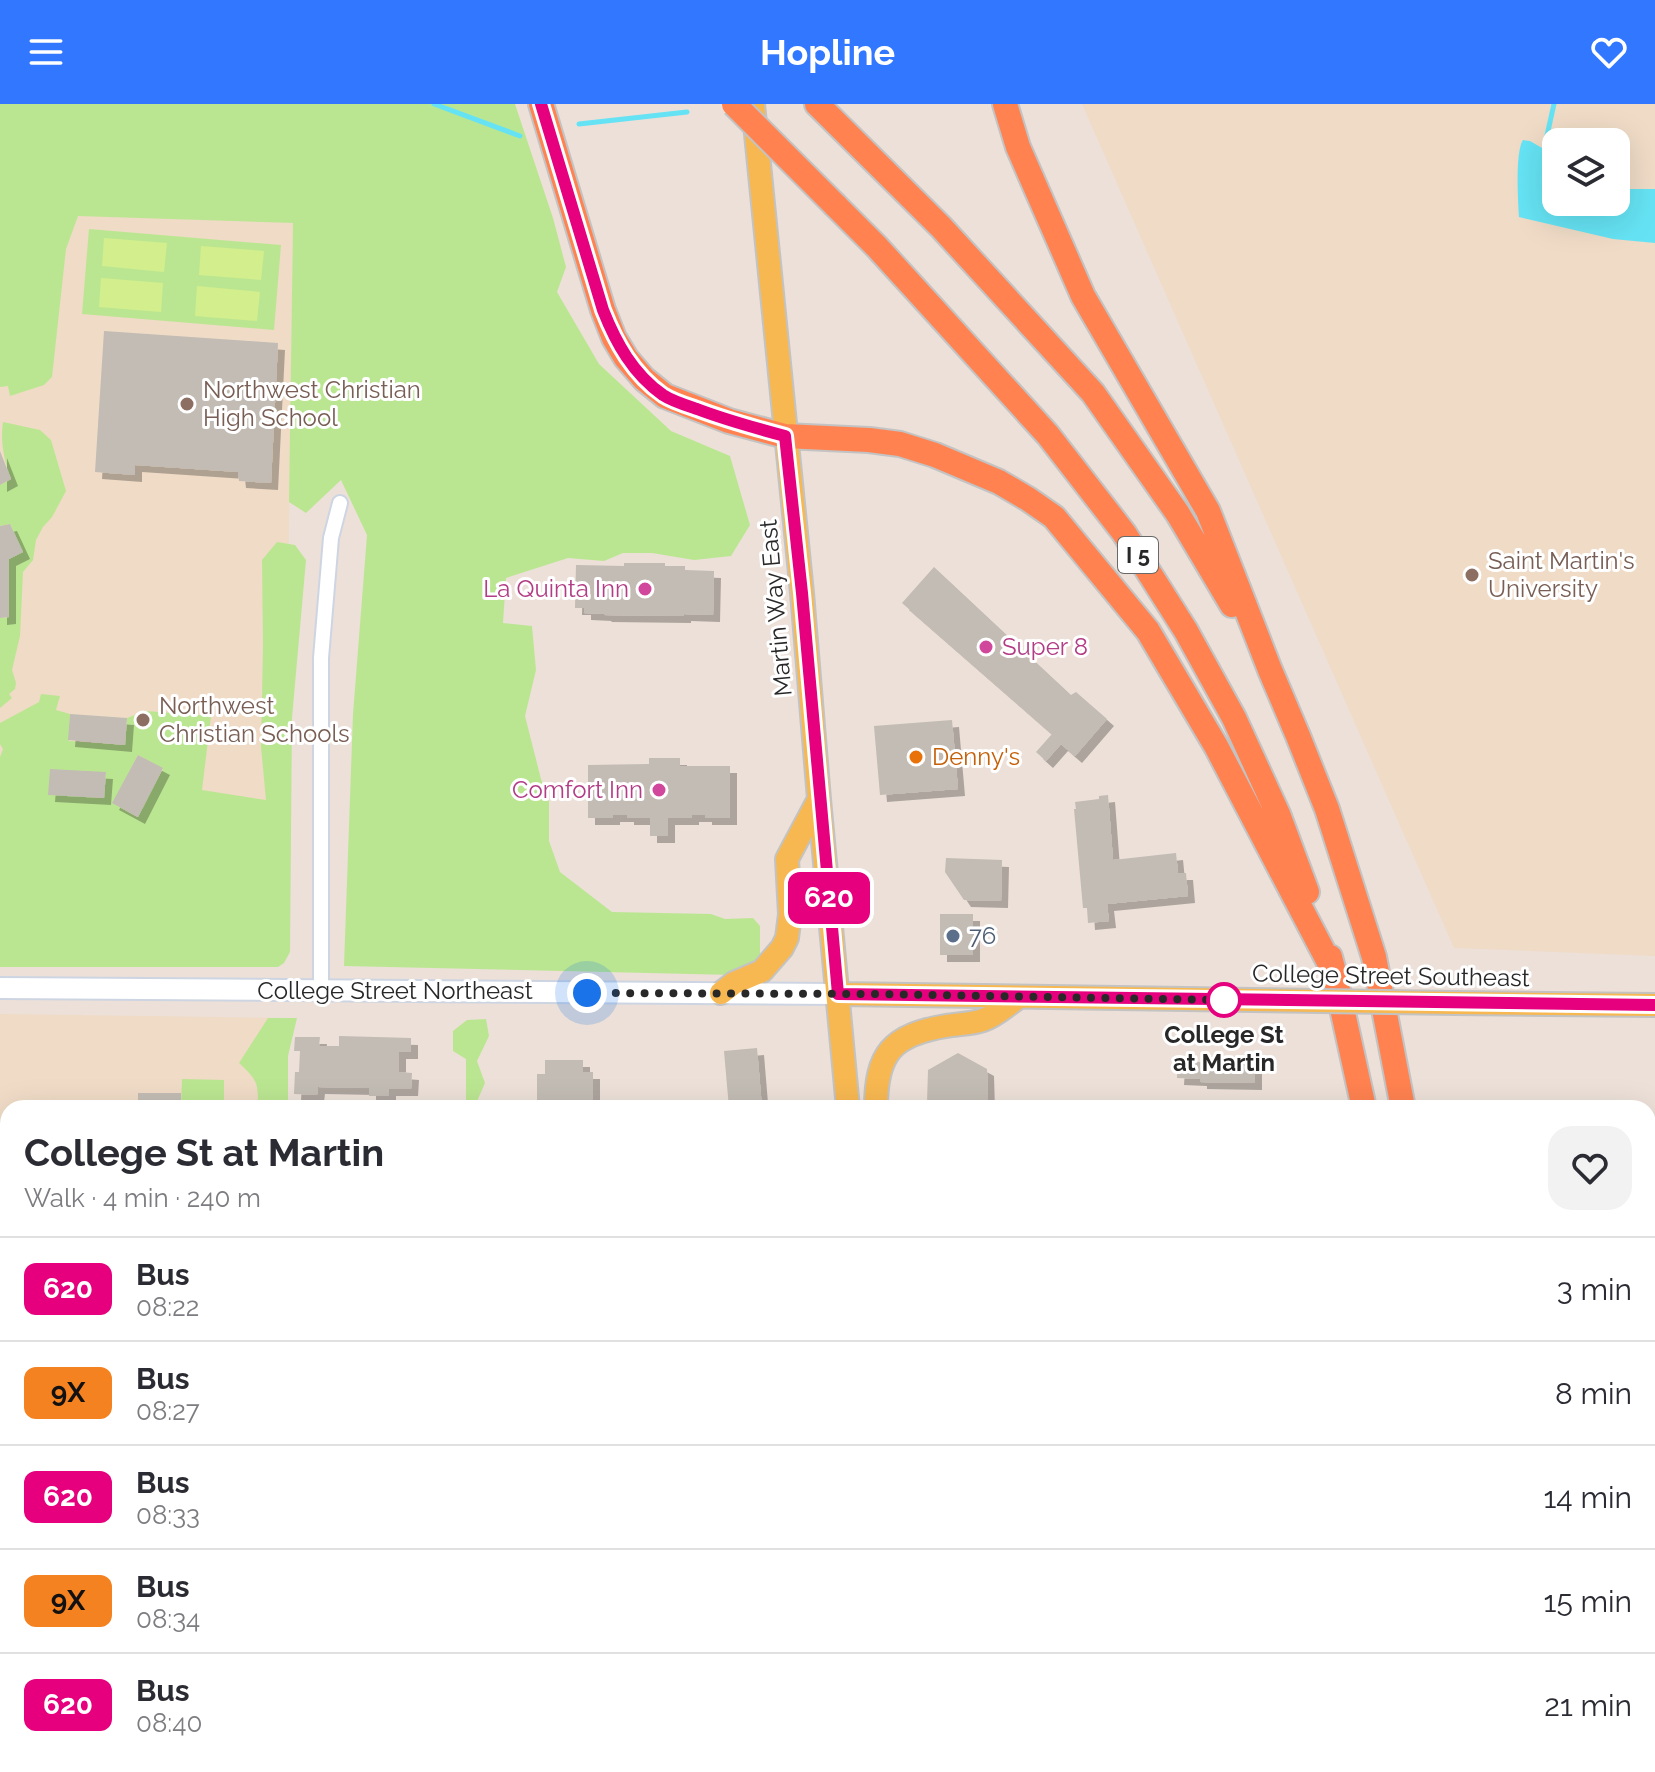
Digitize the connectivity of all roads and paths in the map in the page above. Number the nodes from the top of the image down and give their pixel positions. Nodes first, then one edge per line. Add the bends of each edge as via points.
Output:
1 (541, 104) edge
2 (734, 104) edge
3 (753, 104) edge
4 (817, 104) edge
5 (1005, 104) edge
6 (785, 436) junction
7 (340, 503) dead end
8 (1270, 670) junction
9 (819, 799) junction
10 (1334, 972) junction
11 (0, 988) edge
12 (321, 991) junction
13 (721, 993) junction
14 (838, 994) junction
15 (1019, 997) junction
16 (1655, 1005) edge
17 (847, 1100) edge
18 (877, 1100) edge
19 (1362, 1100) edge
20 (1401, 1100) edge

1 - 6 highway via 603,310 626,358 665,396
2 - 10 highway, I 5, bridge via 887,259 1048,435 1124,533 1234,718 1278,814
3 - 6 main road, Martin Way East
4 - 8 highway, I 5 via 941,227 1093,393 1178,514
5 - 8 highway via 1018,147 1083,296 1208,511
6 - 9 main road, Martin Way East
6 - 10 highway via 900,444 999,482 1054,517 1148,631 1216,746
7 - 12 street via 331,538 321,658
8 - 20 highway, I 5 via 1327,809 1370,943
9 - 13 main road via 787,859 790,914 782,948 762,971
9 - 14 main road, Martin Way East
10 - 19 highway, I 5
11 - 12 street, College Street Northeast
12 - 13 street, College Street Northeast
13 - 14 street, College Street Northeast
14 - 15 main road, College Street Southeast
14 - 17 main road, Martin Way East
15 - 16 main road, College Street Southeast, bridge
15 - 18 main road via 985,1020 917,1033 891,1048 879,1068

